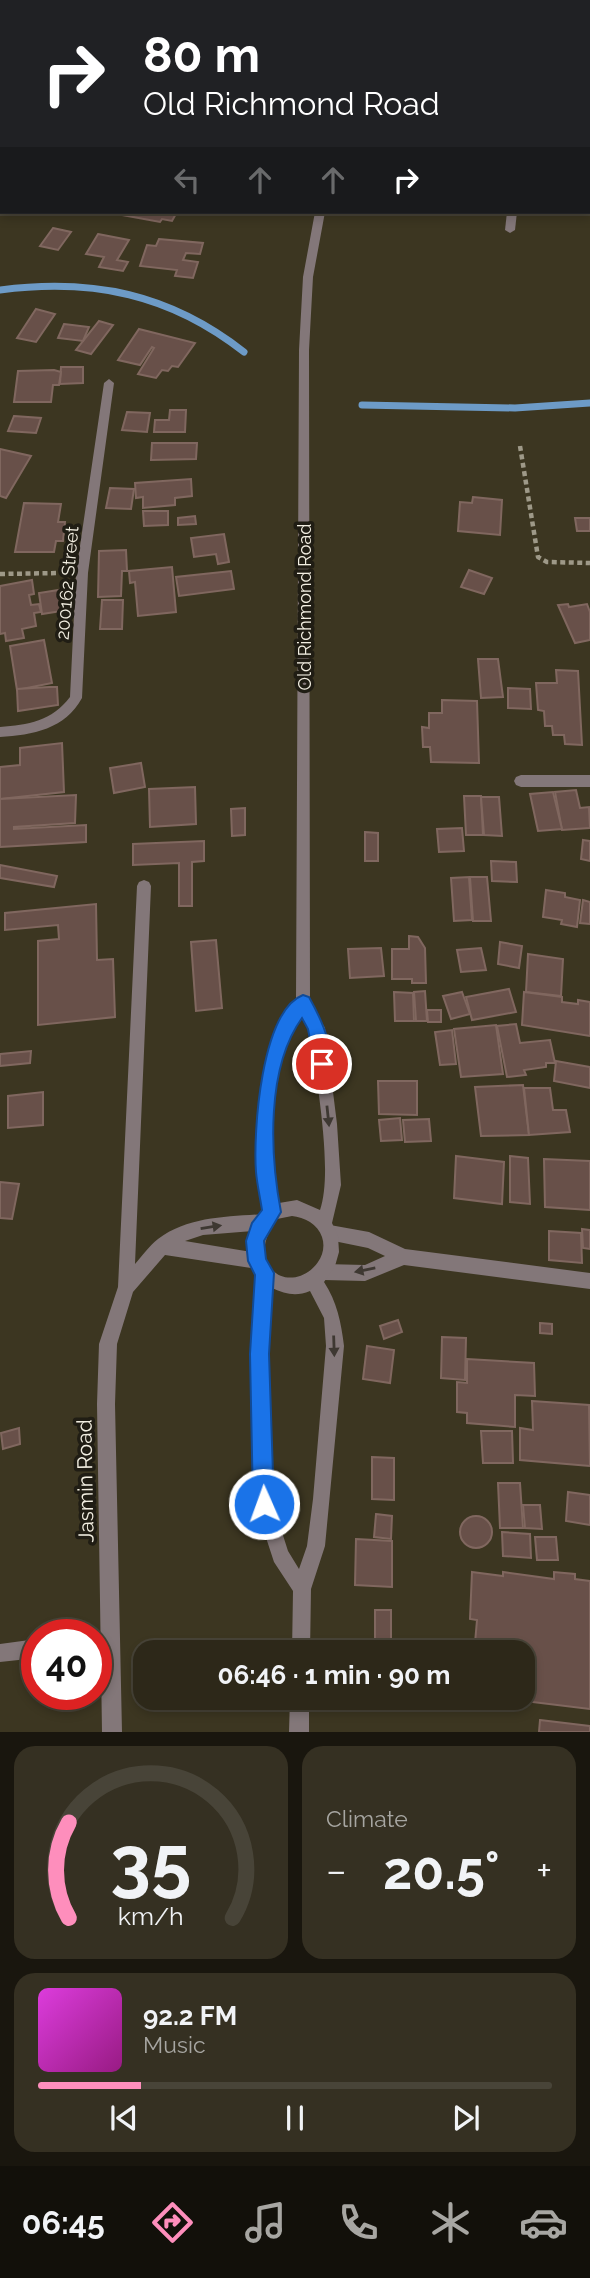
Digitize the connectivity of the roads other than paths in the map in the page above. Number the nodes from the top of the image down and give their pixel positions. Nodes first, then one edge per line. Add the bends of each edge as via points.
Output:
1 (320, 214) edge
2 (512, 214) edge
3 (510, 230) dead end
4 (109, 383) dead end
5 (0, 732) edge
6 (521, 781) dead end
7 (590, 781) edge
8 (144, 886) dead end
9 (303, 1003) junction
10 (268, 1217) junction
11 (327, 1228) junction
12 (162, 1246) junction
13 (404, 1257) junction
14 (261, 1267) junction
15 (319, 1277) junction
16 (590, 1281) edge
17 (126, 1287) junction
18 (302, 1589) junction
19 (104, 1619) edge
20 (300, 1640) edge
21 (21, 1650) edge
22 (0, 1653) edge
23 (110, 1710) edge
24 (300, 1710) edge
25 (112, 1732) edge
26 (299, 1732) edge

1 - 9 street, Old Richmond Road via 308,277 304,351
2 - 3 street
4 - 5 street, 200162 Street via 82,573 76,698 58,720
6 - 7 street
8 - 17 street
9 - 10 street via 285,1027 272,1063 265,1130
9 -> 11 street, Old Richmond Road via 317,1028 329,1124 332,1185
10 - 11 street via 300,1208
12 -> 10 street, Jasmin Road via 203,1227
10 - 14 street via 255,1241
11 - 13 street via 369,1240
11 - 15 street, Old Richmond Road via 332,1253
12 - 14 street
12 - 17 street, Jasmin Road
13 -> 15 street via 365,1272
13 - 16 street
14 - 15 street via 287,1287
14 - 18 street via 264,1504 279,1556
15 -> 18 street via 335,1346 323,1499 316,1546
17 - 19 street, Jasmin Road via 108,1344
18 - 20 street
21 - 22 street
23 - 25 street, Jasmin Road
24 - 26 street

